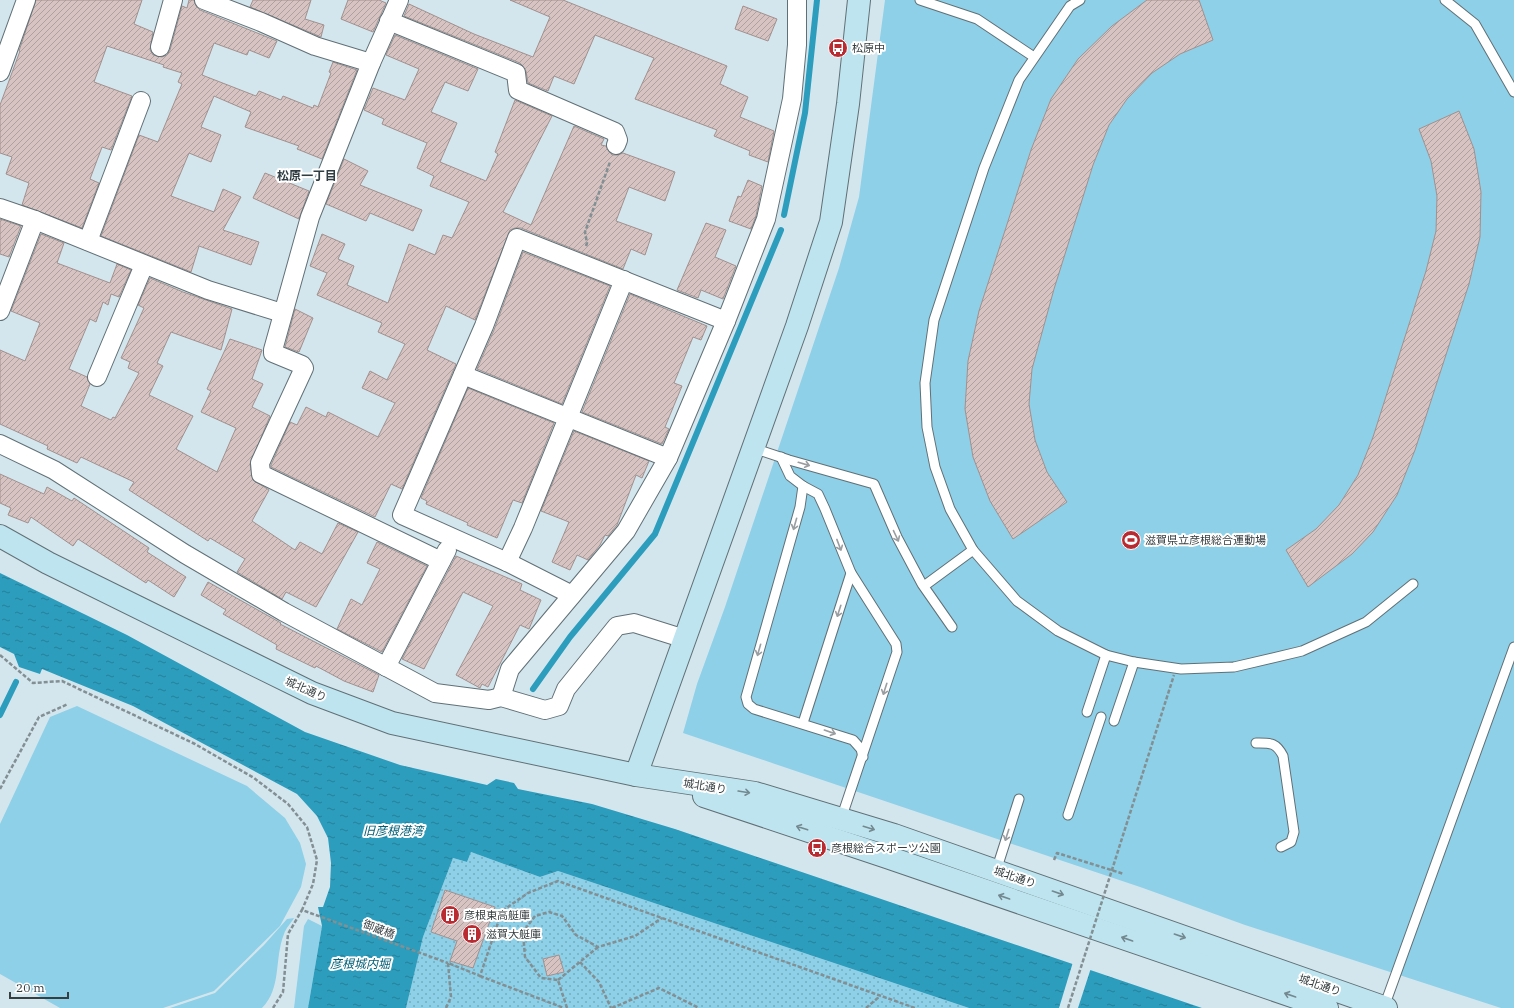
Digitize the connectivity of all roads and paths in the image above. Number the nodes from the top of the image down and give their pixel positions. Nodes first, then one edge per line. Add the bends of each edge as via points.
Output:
1 (26, 0) edge
2 (173, 0) edge
3 (204, 0) edge
4 (399, 0) edge
5 (797, 0) edge
6 (859, 0) edge
7 (920, 0) edge
8 (1080, 0) edge
9 (1445, 0) edge
10 (389, 21) junction
11 (160, 47) dead end
12 (1034, 57) junction
13 (371, 63) junction
14 (0, 72) edge
15 (1514, 92) edge
16 (141, 101) dead end
17 (616, 145) joint
18 (0, 208) edge
19 (35, 220) junction
20 (88, 241) junction
21 (144, 264) junction
22 (580, 264) junction
23 (624, 280) junction
24 (0, 311) edge
25 (282, 313) junction
26 (726, 321) junction
27 (463, 375) junction
28 (97, 377) dead end
29 (568, 418) junction
30 (0, 444) edge
31 (753, 448) junction
32 (781, 457) junction
33 (668, 458) junction
34 (803, 486) junction
35 (0, 536) edge
36 (452, 538) junction
37 (973, 550) junction
38 (441, 561) junction
39 (507, 562) junction
40 (851, 573) junction
41 (1413, 584) dead end
42 (924, 586) junction
43 (572, 595) junction
44 (952, 627) dead end
45 (685, 639) junction
46 (1514, 647) edge
47 (0, 655) edge
48 (1106, 655) junction
49 (1134, 662) junction
50 (386, 668) junction
51 (1174, 675) dead end
52 (501, 697) junction
53 (68, 704) dead end
54 (1087, 712) dead end
55 (1101, 717) dead end
56 (1114, 721) dead end
57 (803, 723) junction
58 (1256, 743) dead end
59 (863, 757) junction
60 (636, 775) junction
61 (0, 789) edge
62 (1019, 799) dead end
63 (1068, 815) dead end
64 (841, 819) junction
65 (1281, 846) dead end
66 (1054, 860) dead end
67 (1112, 870) junction
68 (996, 871) junction
69 (1124, 874) dead end
70 (303, 910) junction
71 (662, 918) junction
72 (598, 947) junction
73 (580, 962) junction
74 (448, 963) junction
75 (480, 976) junction
76 (558, 980) junction
77 (881, 996) junction
78 (273, 1008) edge
79 (446, 1008) edge
80 (565, 1008) edge
81 (612, 1008) edge
82 (698, 1008) edge
83 (866, 1008) edge
84 (915, 1008) edge
85 (1068, 1008) edge
86 (1327, 1008) edge
87 (1385, 1008) edge

1 - 14 street
2 - 11 street
3 - 13 street via 316,46
4 - 10 street
5 - 26 street via 797,45 792,99 774,185 766,219
6 - 31 main road via 848,104 831,222
7 - 12 lane via 977,19
8 - 12 lane via 1070,6
9 - 15 lane via 1475,24
10 - 13 street
10 - 17 street via 516,73 518,90 615,132 618,140
12 - 37 lane via 1019,80 984,168 934,320 925,383 927,428 935,467 950,509
13 - 25 street via 310,218
16 - 20 street
17 - 22 path via 585,232 588,243
18 - 19 street
19 - 20 street
19 - 24 street
20 - 21 street
21 - 25 street via 208,290
21 - 28 street
22 - 23 street
22 - 27 street via 517,238
23 - 26 street
23 - 29 street
25 - 38 street via 273,353 304,368 260,462 260,474
26 - 33 street
27 - 29 street
27 - 36 street via 402,515
29 - 33 street
29 - 39 street
30 - 50 street via 54,470 198,562
31 - 32 lane
31 - 45 main road
32 - 34 lane via 790,476
32 -> 42 lane via 874,484 897,538
33 - 43 street via 626,531
34 -> 40 lane via 818,494
34 -> 57 lane via 800,507 746,697 748,704 754,709
35 - 60 main road, 城北通り via 48,563 312,693 392,723
36 - 38 street
36 - 39 street
37 - 42 lane
37 - 48 lane via 1017,601 1058,631
38 - 50 street
39 - 43 street
40 -> 57 lane
40 -> 59 lane via 896,644 897,652
41 - 49 lane via 1366,622 1302,651 1234,667 1181,669
42 - 44 lane
43 - 52 street via 510,669
45 - 52 street via 634,623 617,626 566,689 559,706 545,710
45 - 60 main road
46 - 87 lane
47 - 70 path via 33,683 62,681 195,744 254,778 288,804 307,827 317,860 313,884
48 - 49 lane
48 - 54 lane
49 - 56 lane
50 - 52 street via 435,693 489,700
51 - 67 path, bridge
53 - 61 path via 39,717
55 - 63 lane
57 -> 59 lane via 853,740 861,749
58 - 65 lane via 1269,743 1279,747 1283,756 1294,832 1292,842
59 - 64 lane
60 -> 64 main road, 城北通り via 755,793
86 -> 60 main road, 城北通り via 888,857
62 -> 68 lane
64 -> 68 main road, 城北通り
66 - 67 path via 1057,853
67 - 69 path
67 - 85 path, bridge
68 -> 87 main road, 城北通り
70 - 74 path, 御蔵橋
70 - 78 path via 288,934 283,992
71 - 72 path via 635,936
71 - 75 path via 558,881 528,893 502,911
71 - 77 path
72 - 73 path
72 - 76 path via 576,935 562,916 549,912 535,916 523,932 526,957 541,978
73 - 76 path
73 - 81 path via 599,982
74 - 75 path, 御蔵橋
74 - 79 path via 451,997
75 - 80 path, 御蔵橋
76 - 80 path
77 - 83 path
77 - 84 path
81 - 82 path via 659,988

